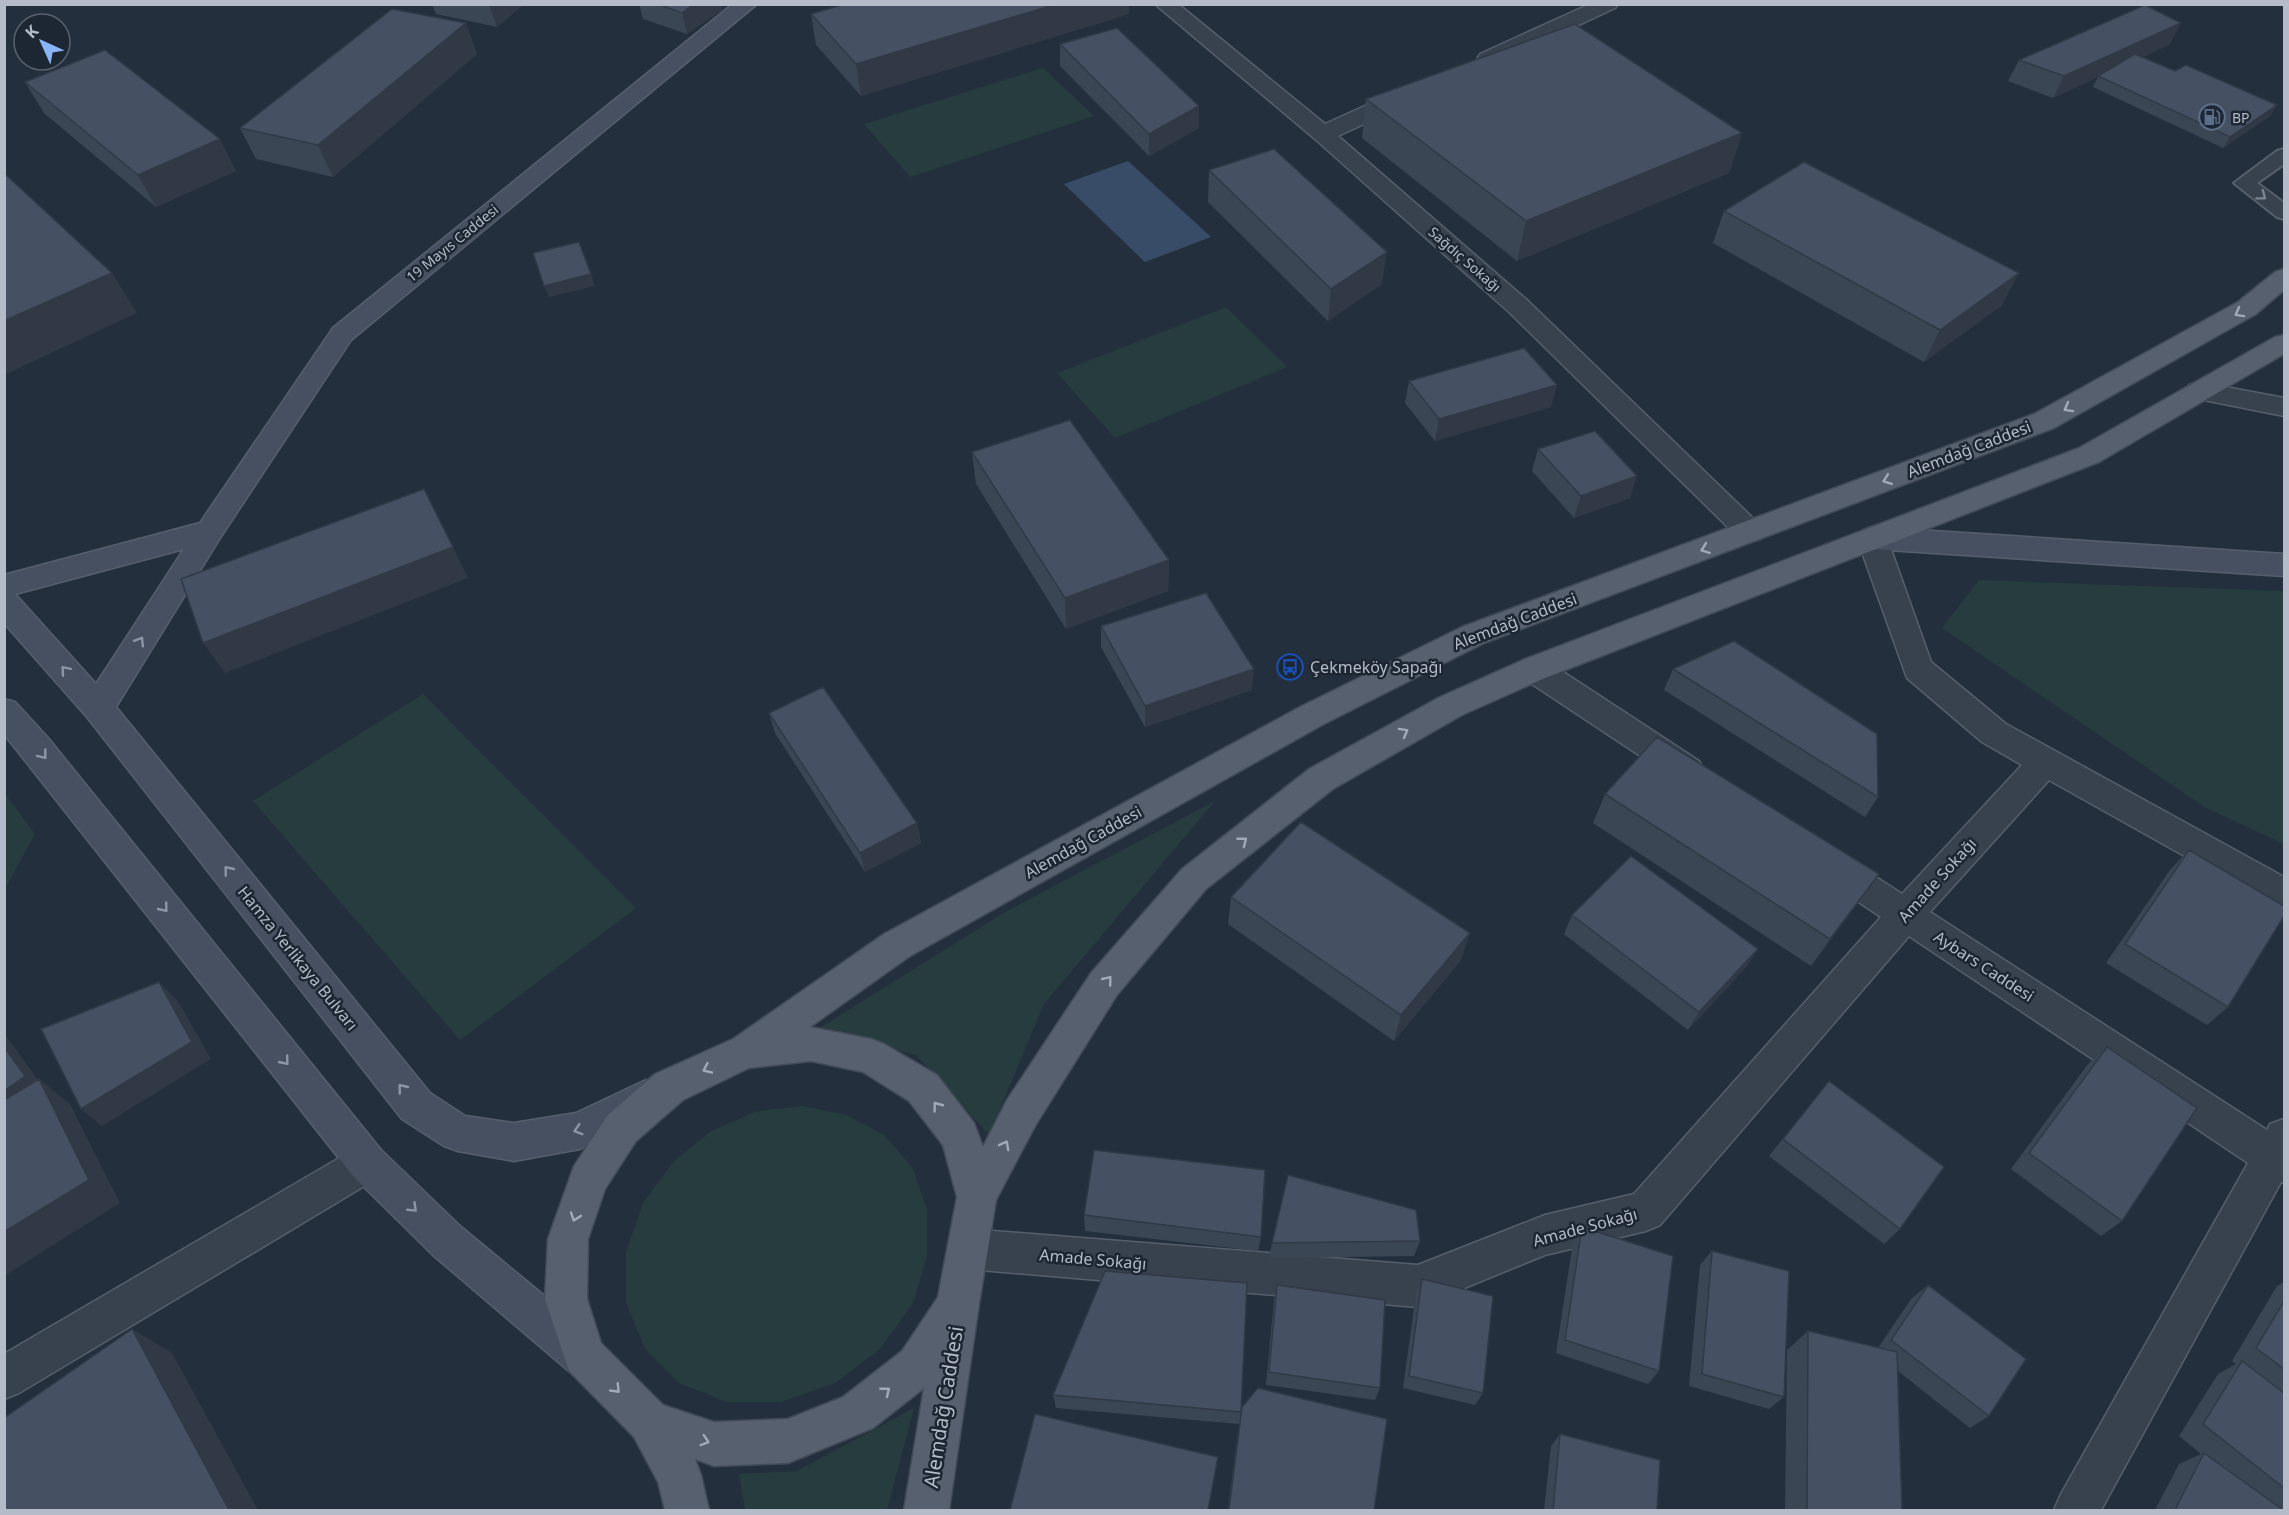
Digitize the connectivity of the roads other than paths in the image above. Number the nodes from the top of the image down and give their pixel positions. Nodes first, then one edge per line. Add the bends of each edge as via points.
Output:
1 (747, 4) edge
2 (1165, 4) edge
3 (1608, 4) edge
4 (1470, 67) edge
5 (1428, 86) edge
6 (1323, 134) junction
7 (2284, 155) edge
8 (2284, 213) edge
9 (2284, 277) edge
10 (2284, 343) edge
11 (2199, 391) junction
12 (2284, 407) edge
13 (210, 531) junction
14 (1750, 532) junction
15 (1872, 538) junction
16 (2284, 565) edge
17 (4, 586) edge
18 (4, 602) edge
19 (1533, 669) junction
20 (98, 708) junction
21 (4, 711) edge
22 (2046, 761) junction
23 (1710, 785) edge
24 (1808, 850) edge
25 (2284, 894) edge
26 (1906, 914) junction
27 (746, 1051) junction
28 (669, 1087) junction
29 (2280, 1153) edge
30 (367, 1163) junction
31 (977, 1197) junction
32 (968, 1249) junction
33 (958, 1304) junction
34 (584, 1356) junction
35 (4, 1378) edge
36 (649, 1422) junction
37 (687, 1510) edge
38 (927, 1510) edge
39 (2078, 1510) edge

1 - 13 street, 19 Mayıs Caddesi via 342,334
2 - 6 street, Sağdıç Sokağı
3 - 4 street
5 - 6 street
6 - 14 street, Sağdıç Sokağı via 1519,307
7 -> 8 lane via 2244,183
9 -> 14 main road, Alemdağ Caddesi via 2247,308 2044,421
10 - 11 main road, Alemdağ Caddesi
11 - 12 street
11 - 15 main road, Alemdağ Caddesi via 2089,455
13 - 17 street
20 -> 13 street, 19 Mayıs Caddesi
14 -> 27 main road, Alemdağ Caddesi via 1473,635 1311,716 897,945
15 - 16 street
15 - 19 main road, Alemdağ Caddesi
15 - 22 street via 1918,669 1994,733
20 -> 18 street, Hamza Yerlikaya Bulvarı
19 - 23 street
31 -> 19 main road, Alemdağ Caddesi via 1021,1113 1104,984 1194,879 1322,779 1451,706
28 -> 20 street, Hamza Yerlikaya Bulvarı via 580,1131 514,1142 458,1133 416,1106
21 -> 30 street
22 - 25 street
22 - 26 street, Amade Sokağı
24 - 26 street, Aybars Caddesi
26 - 29 street, Aybars Caddesi
26 - 32 street, Amade Sokağı via 1646,1211 1545,1235 1418,1286
27 -> 28 main road, Alemdağ Caddesi
31 -> 27 main road, Alemdağ Caddesi via 960,1136 923,1088 871,1056 811,1044
28 -> 34 main road, Alemdağ Caddesi via 616,1137 588,1180 568,1239 566,1299
29 - 39 street
30 -> 34 street via 447,1241
30 - 35 street
31 - 32 main road, Alemdağ Caddesi
32 - 33 main road, Alemdağ Caddesi
36 -> 33 main road, Alemdağ Caddesi via 714,1444 788,1441 858,1413 917,1366
33 - 38 main road, Alemdağ Caddesi
34 -> 36 main road, Alemdağ Caddesi
36 - 37 main road, Alemdağ Caddesi via 679,1475

